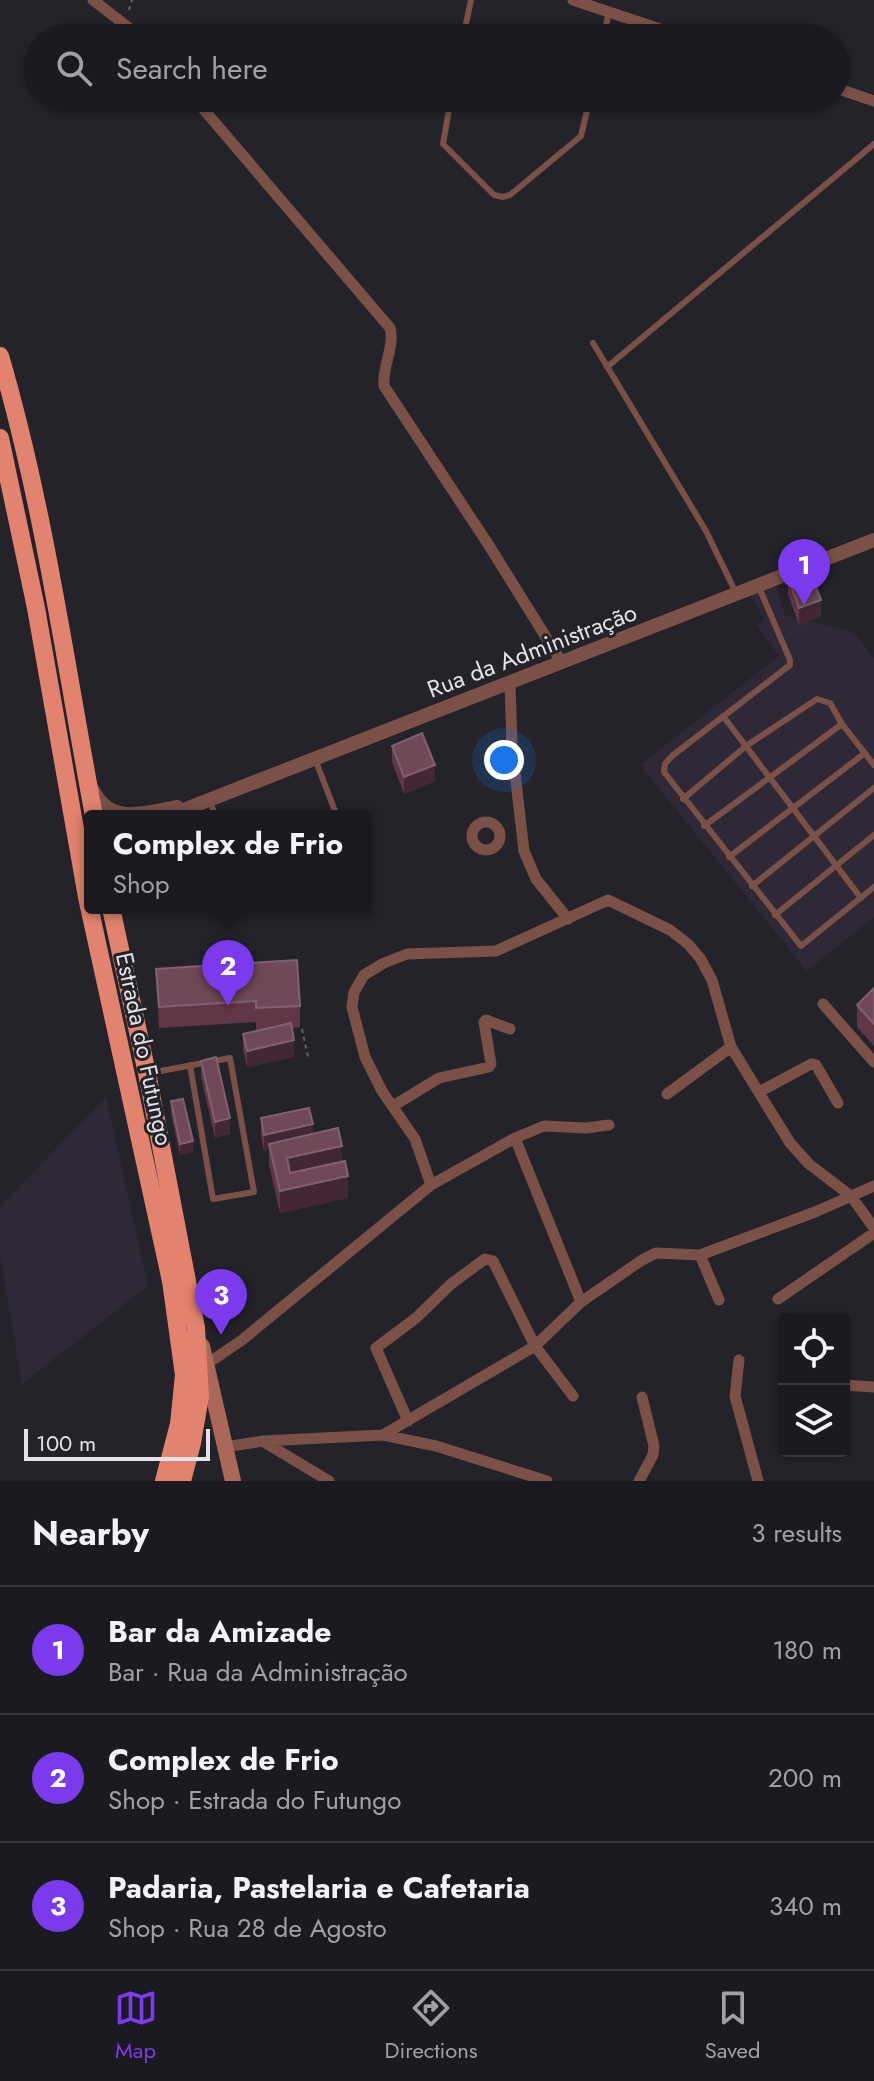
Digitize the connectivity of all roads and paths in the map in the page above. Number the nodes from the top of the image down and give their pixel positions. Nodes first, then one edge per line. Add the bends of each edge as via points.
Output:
1 (93, 0) edge
2 (471, 0) edge
3 (573, 0) edge
4 (609, 12) junction
5 (124, 24) edge
6 (466, 24) edge
7 (606, 24) edge
8 (645, 24) edge
9 (850, 93) edge
10 (874, 101) edge
11 (206, 112) edge
12 (449, 112) edge
13 (587, 112) edge
14 (874, 144) edge
15 (593, 343) dead end
16 (0, 356) edge
17 (607, 367) junction
18 (0, 438) edge
19 (874, 540) edge
20 (758, 585) junction
21 (737, 595) junction
22 (562, 663) junction
23 (510, 683) junction
24 (723, 716) junction
25 (842, 724) junction
26 (746, 746) junction
27 (865, 753) junction
28 (315, 759) junction
29 (874, 765) edge
30 (85, 771) junction
31 (770, 778) junction
32 (874, 788) edge
33 (683, 799) junction
34 (207, 801) junction
35 (792, 808) junction
36 (93, 810) edge
37 (112, 810) edge
38 (160, 810) edge
39 (184, 810) edge
40 (212, 810) edge
41 (335, 810) edge
42 (704, 826) junction
43 (521, 830) junction
44 (500, 833) dead end
45 (874, 835) edge
46 (814, 837) junction
47 (729, 857) junction
48 (836, 867) junction
49 (84, 878) edge
50 (752, 886) junction
51 (874, 887) edge
52 (861, 898) junction
53 (90, 914) edge
54 (112, 914) edge
55 (775, 915) junction
56 (568, 919) junction
57 (823, 1004) dead end
58 (302, 1029) dead end
59 (510, 1029) dead end
60 (731, 1047) junction
61 (308, 1057) dead end
62 (874, 1062) edge
63 (190, 1065) junction
64 (147, 1073) junction
65 (759, 1092) junction
66 (667, 1094) dead end
67 (838, 1103) dead end
68 (393, 1106) junction
69 (609, 1125) dead end
70 (515, 1138) junction
71 (431, 1185) junction
72 (874, 1186) edge
73 (851, 1196) junction
74 (874, 1230) edge
75 (700, 1255) junction
76 (778, 1299) dead end
77 (719, 1300) dead end
78 (581, 1302) junction
79 (196, 1328) junction
80 (535, 1346) junction
81 (739, 1360) dead end
82 (207, 1364) junction
83 (850, 1385) edge
84 (874, 1387) edge
85 (573, 1396) dead end
86 (642, 1397) dead end
87 (408, 1421) junction
88 (383, 1435) junction
89 (263, 1441) junction
90 (225, 1447) junction
91 (168, 1481) edge
92 (233, 1481) edge
93 (329, 1481) edge
94 (547, 1481) edge
95 (639, 1481) edge
96 (758, 1481) edge

1 - 5 street
2 - 6 lane
3 - 4 street
4 - 7 lane
4 - 8 street
9 - 10 street
11 - 22 street via 390,328 384,386
12 - 13 lane via 443,144 494,195 503,197 581,136
14 - 17 lane
15 - 17 lane
16 - 30 highway via 39,510
17 - 21 lane via 693,508
18 - 49 highway, Estrada do Futungo
19 - 20 street, Rua da Administração
20 - 21 street, Rua da Administração
20 - 24 lane via 790,665
21 - 22 street, Rua da Administração
22 - 23 street, Rua da Administração
23 - 28 street, Rua da Administração
23 - 43 street
24 - 26 lane
24 - 33 lane via 665,764 668,781
25 - 26 lane via 830,703 817,699
25 - 27 lane
25 - 31 lane
26 - 31 lane
26 - 33 lane
27 - 29 lane
27 - 35 lane
28 - 34 street, Rua da Administração
28 - 41 lane
30 - 36 highway
30 - 37 street via 102,806
31 - 35 lane
31 - 42 lane
32 - 46 lane
33 - 42 lane
34 - 38 street
34 - 39 street
34 - 40 lane
35 - 46 lane
35 - 47 lane
42 - 47 lane
43 - 44 street
43 - 56 street via 536,879
45 - 48 lane
46 - 48 lane
46 - 50 lane
47 - 50 lane
48 - 52 lane
48 - 55 lane
50 - 55 lane
51 - 52 lane
52 - 55 lane via 805,946
53 - 91 highway, Estrada do Futungo via 171,1281 184,1375
54 - 64 highway, Estrada do Futungo
56 - 60 street via 608,900 688,944 712,980
56 - 68 street via 496,951 407,954 364,975 352,1007 370,1070
57 - 62 street
58 - 61 path
59 - 68 street via 486,1020 489,1067 439,1078
60 - 65 street
60 - 66 street
63 - 63 lane via 230,1058 254,1192 213,1199
63 - 64 lane
64 - 79 highway, Estrada do Futungo
65 - 67 street via 811,1064
65 - 73 street via 799,1154
68 - 71 street via 415,1139
69 - 70 street via 544,1126
70 - 71 street
70 - 78 street
71 - 82 street
72 - 73 street
73 - 74 street
73 - 75 street
74 - 76 street
75 - 77 street
75 - 78 street via 656,1253
78 - 80 street
79 - 82 main road
79 - 91 highway, Estrada do Futungo via 200,1396 192,1443
80 - 85 street
80 - 87 street
80 - 87 street via 493,1261 485,1259 376,1348
81 - 96 street via 735,1396
82 - 90 main road
83 - 84 street
86 - 95 street via 654,1446
87 - 88 street
88 - 89 street
88 - 94 street
89 - 90 street
89 - 93 street
90 - 92 main road

